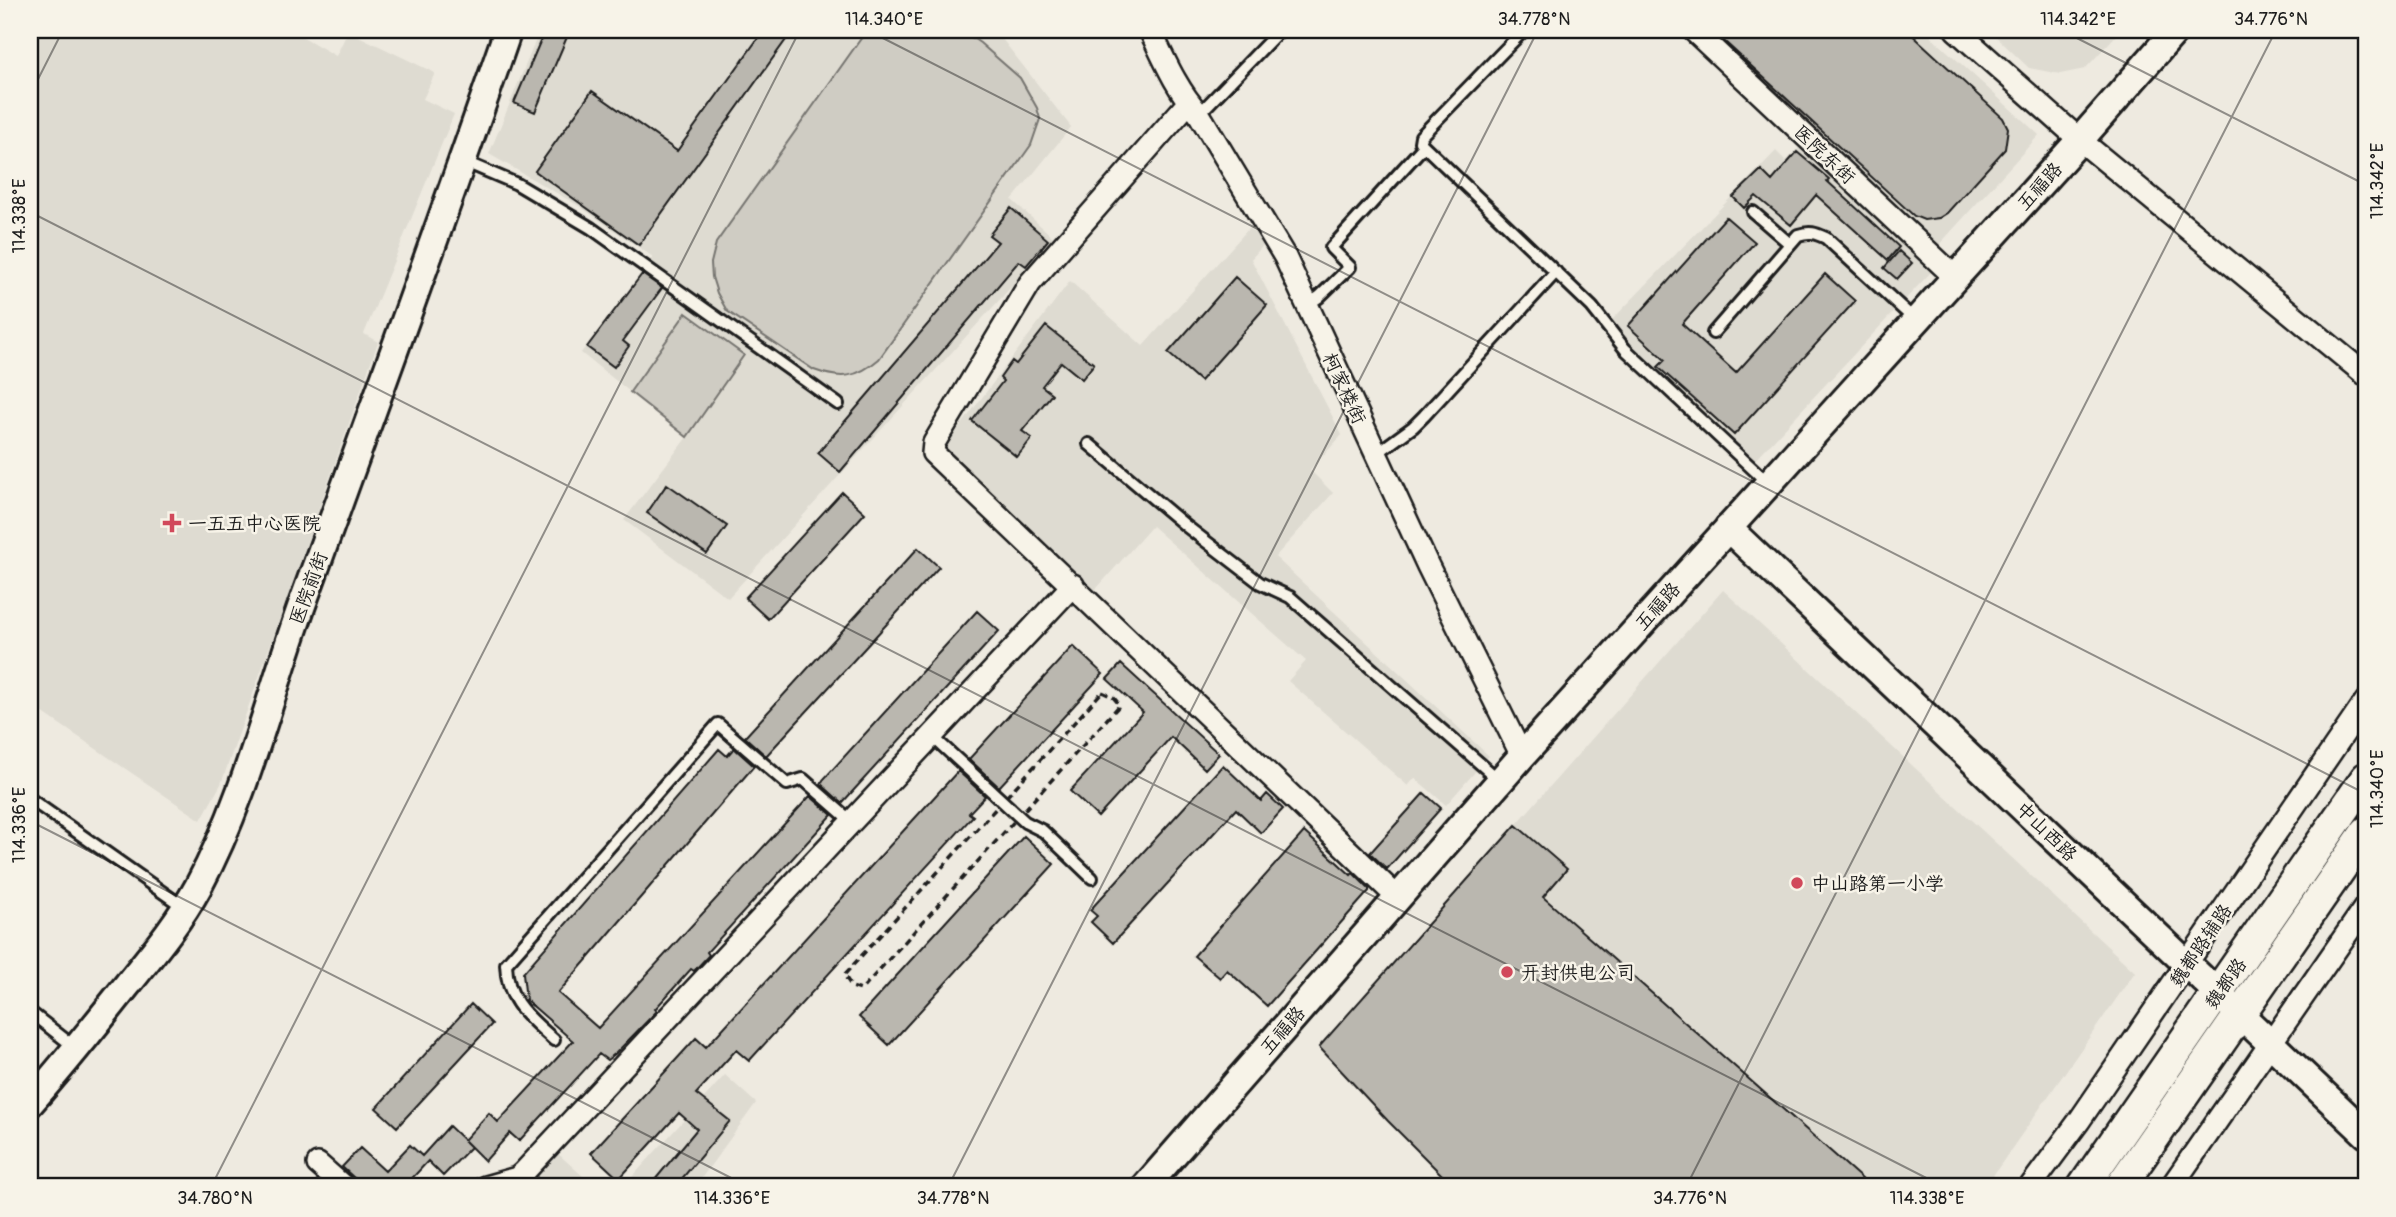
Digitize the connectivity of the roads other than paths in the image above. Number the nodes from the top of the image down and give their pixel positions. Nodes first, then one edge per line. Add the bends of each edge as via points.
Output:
1 (508, 30) edge
2 (1150, 30) edge
3 (1280, 30) edge
4 (1524, 30) edge
5 (1693, 30) edge
6 (1956, 30) edge
7 (2176, 30) edge
8 (1194, 108) junction
9 (2080, 140) junction
10 (1423, 147) junction
11 (463, 161) junction
12 (1752, 212) dead end
13 (1790, 244) junction
14 (1556, 272) junction
15 (1956, 278) junction
16 (1307, 305) junction
17 (1916, 321) junction
18 (1713, 333) dead end
19 (2366, 375) edge
20 (838, 404) dead end
21 (1089, 444) dead end
22 (1376, 454) junction
23 (1768, 483) junction
24 (1728, 528) junction
25 (1073, 585) junction
26 (2366, 701) edge
27 (932, 736) junction
28 (1521, 756) junction
29 (2366, 778) edge
30 (1500, 781) junction
31 (30, 799) edge
32 (852, 822) junction
33 (2366, 832) edge
34 (1093, 878) dead end
35 (1397, 897) junction
36 (2366, 906) edge
37 (185, 908) junction
38 (2187, 963) junction
39 (2218, 993) junction
40 (30, 1012) edge
41 (2240, 1014) junction
42 (554, 1040) dead end
43 (2271, 1043) junction
44 (77, 1049) junction
45 (30, 1103) edge
46 (2366, 1134) edge
47 (318, 1164) dead end
48 (344, 1187) edge
49 (485, 1187) edge
50 (1145, 1187) edge
51 (2031, 1187) edge
52 (2083, 1187) edge
53 (2120, 1187) edge
54 (2171, 1187) edge

1 - 11 street, 医院前街
2 - 8 street, 柯家楼街
3 - 8 lane
4 - 10 lane via 1422,136
5 - 15 street, 医院东街
6 - 9 street
7 - 9 street, 五福路
8 - 16 street, 柯家楼街 via 1284,257
8 - 25 street via 1030,283 934,443 933,453
9 - 15 street, 五福路
9 - 19 street
10 - 14 lane
10 - 16 lane via 1331,248 1350,267
11 - 20 lane via 517,184 591,228
11 - 37 street, 医院前街 via 232,810
12 - 13 lane
13 - 17 lane via 1808,232 1826,238
13 - 18 lane
14 - 22 lane via 1424,416
14 - 23 lane via 1625,349
15 - 17 street, 五福路
16 - 22 street, 柯家楼街
17 - 23 street, 五福路
21 - 30 lane via 1260,583 1290,597
22 - 28 street, 柯家楼街
23 - 24 street, 五福路
24 - 28 street, 五福路
24 - 38 street, 中山西路
25 - 27 street
25 - 35 street
26 - 38 street, 魏都路辅路
27 - 32 street
27 - 34 lane
28 - 30 street, 五福路
29 - 39 main road, 魏都路
30 - 35 street, 五福路
31 - 37 lane
32 - 42 lane via 803,779 787,784 718,724 506,964 513,999
32 - 49 street via 524,1172
33 - 41 main road, 魏都路
35 - 50 street, 五福路
36 - 43 street
37 - 44 street, 医院前街
38 - 39 street, 中山西路
38 - 51 street, 魏都路辅路
39 - 41 street, 中山西路
39 - 52 main road, 魏都路
40 - 44 lane
41 - 43 street, 中山西路
41 - 53 main road, 魏都路
43 - 46 street, 中山西路
43 - 54 street
44 - 45 street, 医院前街
47 - 48 street

